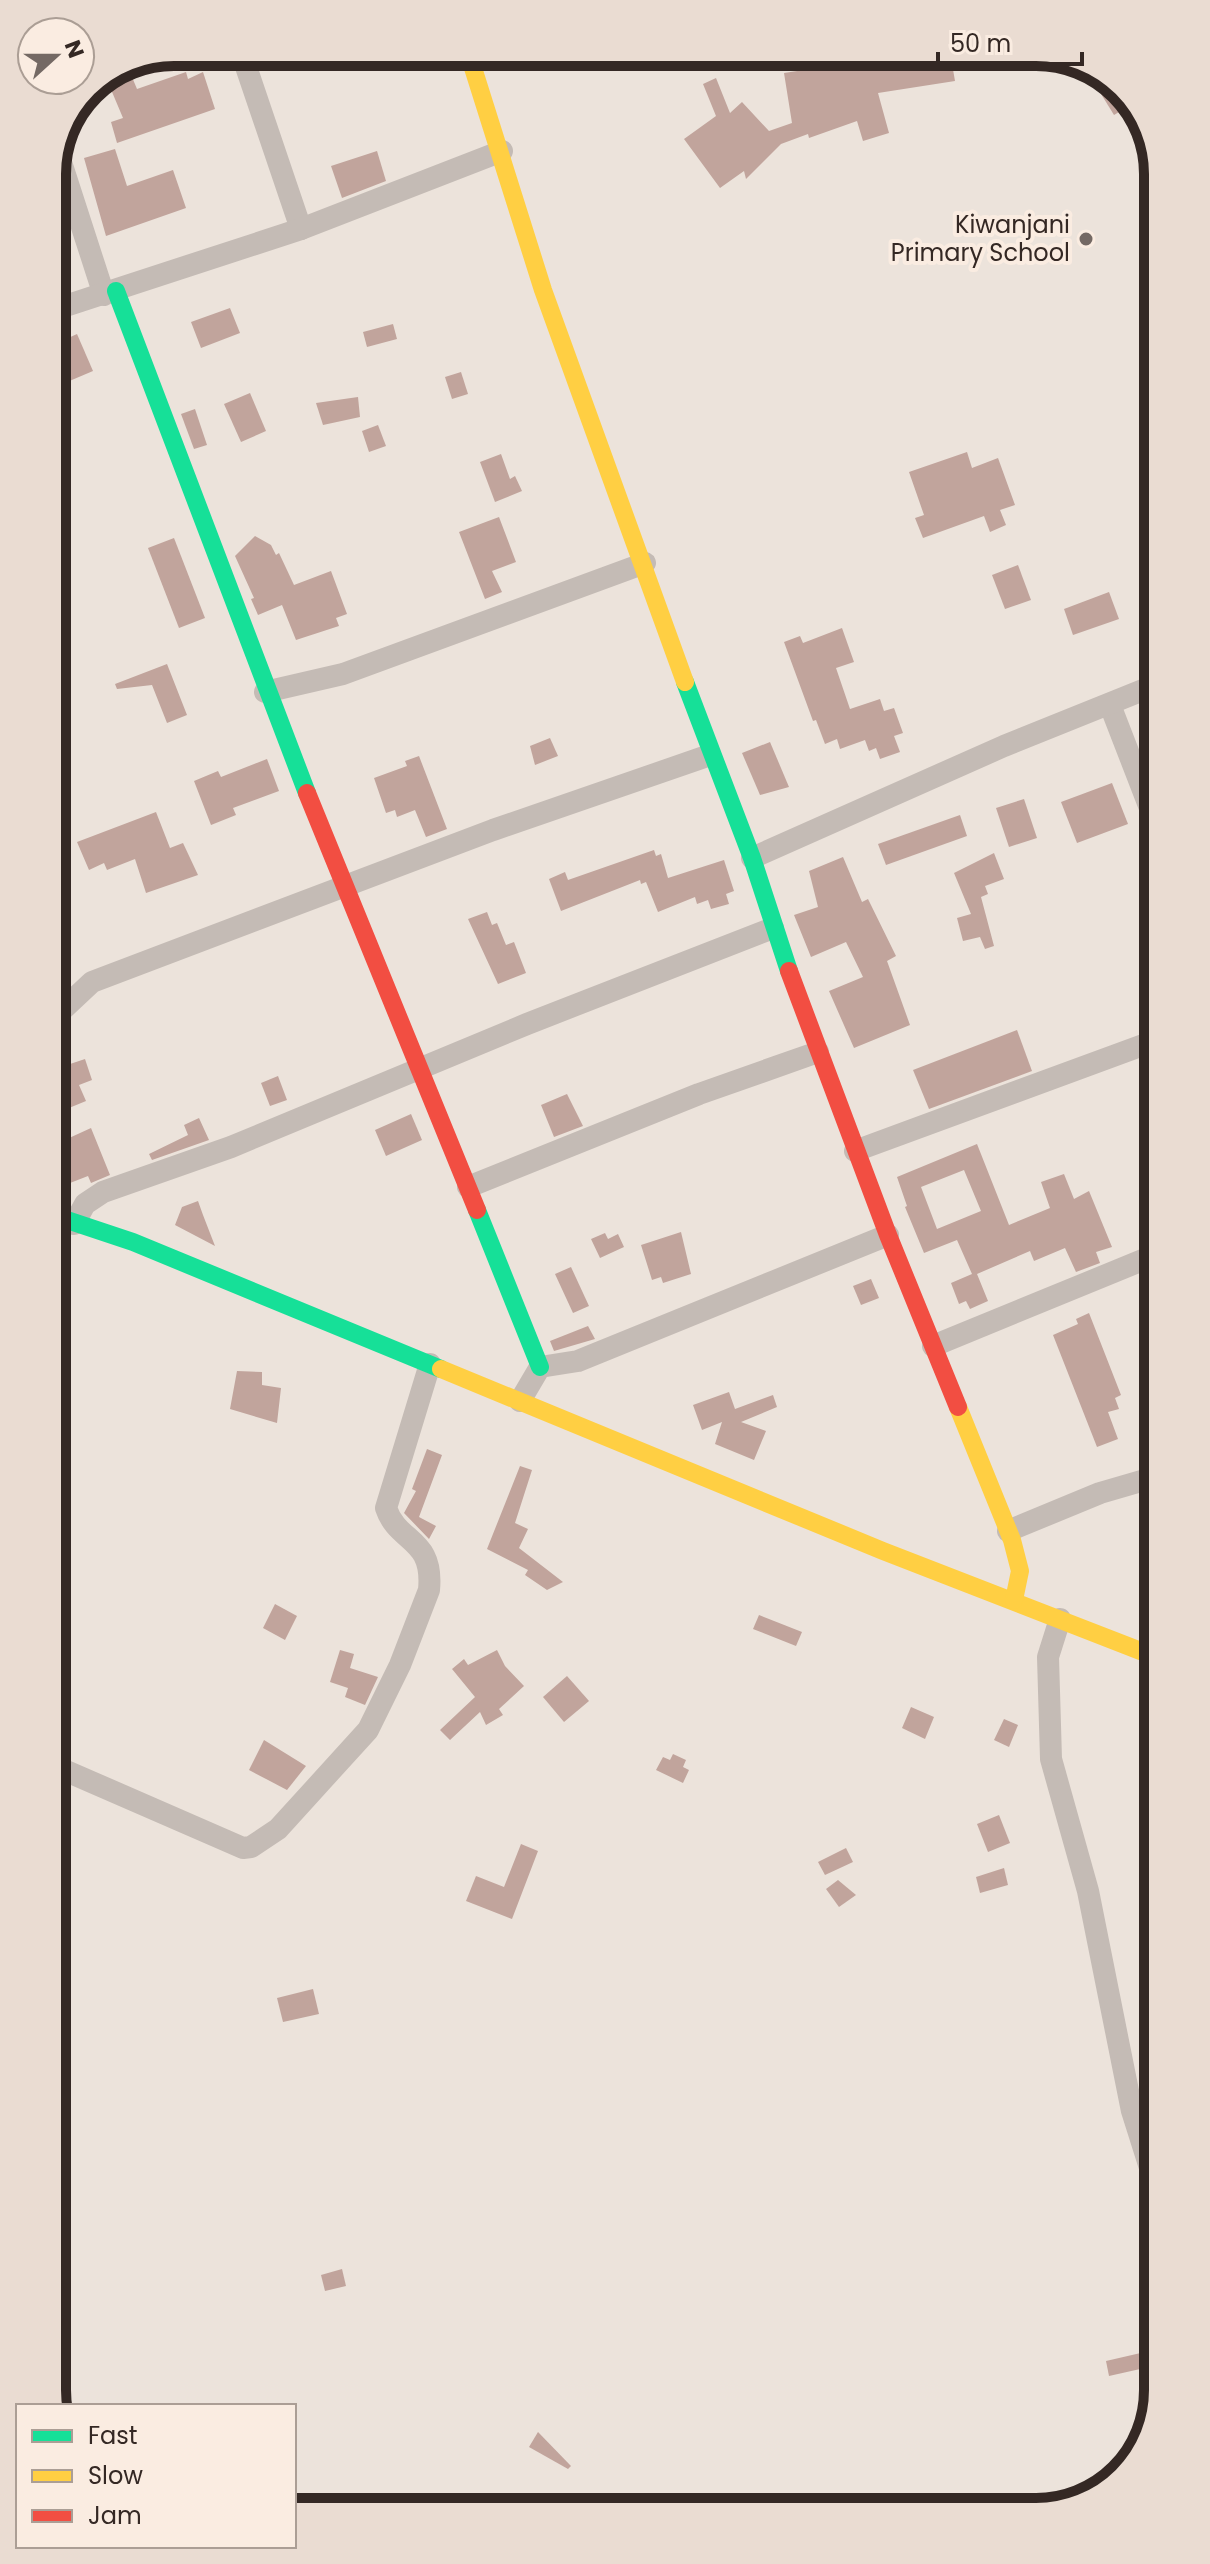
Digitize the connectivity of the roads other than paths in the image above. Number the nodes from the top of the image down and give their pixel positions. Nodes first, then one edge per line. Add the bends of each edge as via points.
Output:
1 (246, 66) edge
2 (473, 66) edge
3 (502, 151) junction
4 (66, 175) edge
5 (301, 229) junction
6 (110, 293) junction
7 (66, 306) edge
8 (645, 563) junction
9 (1144, 690) edge
10 (265, 692) junction
11 (1110, 705) junction
12 (710, 755) junction
13 (1144, 793) edge
14 (752, 858) junction
15 (348, 888) junction
16 (773, 928) junction
17 (66, 1006) edge
18 (1144, 1045) edge
19 (818, 1052) junction
20 (421, 1068) junction
21 (855, 1151) junction
22 (468, 1187) junction
23 (66, 1219) edge
24 (66, 1220) edge
25 (888, 1235) junction
26 (1144, 1260) edge
27 (933, 1346) junction
28 (430, 1364) junction
29 (540, 1367) junction
30 (520, 1401) junction
31 (1144, 1480) edge
32 (1008, 1531) junction
33 (1014, 1600) junction
34 (1060, 1619) junction
35 (1144, 1652) edge
36 (66, 1771) edge
37 (1144, 2149) edge

1 - 5 street
2 - 3 street
3 - 5 street
3 - 8 street via 543,290
4 - 6 street
5 - 6 street
6 - 7 street
6 - 10 street
8 - 10 street via 343,674
8 - 12 street
9 - 11 street
10 - 15 street
11 - 13 street
11 - 14 street
12 - 14 street
12 - 15 street via 493,830
14 - 16 street
15 - 17 street via 92,982
15 - 20 street
16 - 19 street
16 - 20 street
18 - 21 street
19 - 21 street
19 - 22 street
20 - 22 street
20 - 23 street via 231,1147 103,1192
21 - 25 street
22 - 29 street
24 - 28 street via 133,1242
25 - 27 street
25 - 29 street via 578,1361
26 - 27 street
27 - 32 street
28 - 30 street
28 - 36 street via 386,1499 392,1521 427,1560 429,1581 423,1607 368,1730 287,1820 251,1847 231,1846
29 - 30 street
30 - 33 street
31 - 32 street
32 - 33 street via 1020,1571
33 - 34 street
34 - 35 street
34 - 37 street via 1048,1657 1051,1759 1088,1891

